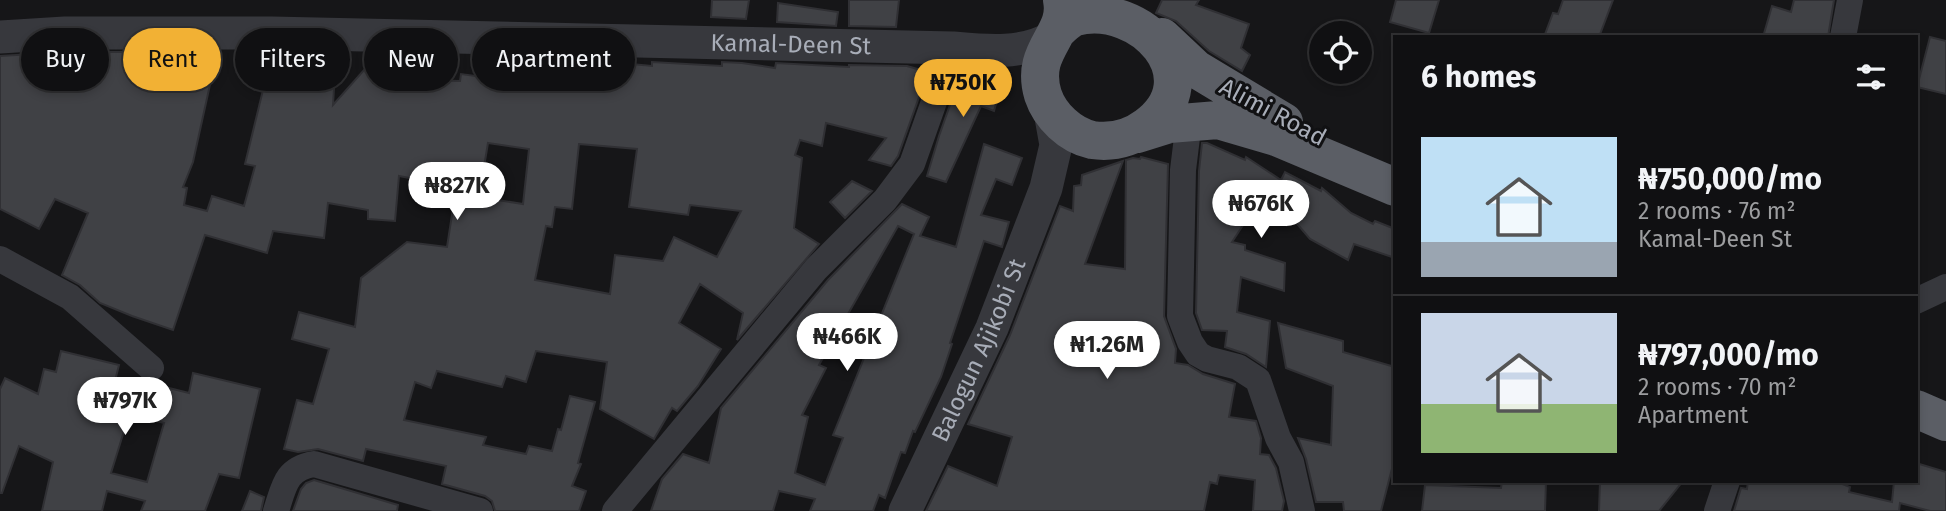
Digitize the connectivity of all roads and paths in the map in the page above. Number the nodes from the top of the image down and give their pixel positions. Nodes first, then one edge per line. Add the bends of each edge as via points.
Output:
1 (1850, 0) edge
2 (1113, 5) edge
3 (1058, 22) edge
4 (1843, 35) edge
5 (0, 37) edge
6 (1162, 37) junction
7 (953, 48) junction
8 (994, 51) junction
9 (1045, 95) junction
10 (1189, 121) junction
11 (1121, 137) junction
12 (1393, 169) edge
13 (1393, 186) edge
14 (1046, 188) junction
15 (0, 259) edge
16 (1946, 287) edge
17 (1918, 299) edge
18 (151, 368) dead end
19 (1918, 390) edge
20 (1946, 401) edge
21 (1918, 410) edge
22 (1946, 422) edge
23 (1726, 483) edge
24 (276, 511) edge
25 (480, 511) edge
26 (615, 511) edge
27 (905, 511) edge
28 (1302, 511) edge
29 (1717, 511) edge

1 - 4 street
2 - 3 highway
2 - 6 highway via 1143,19
3 - 8 street, Kamal-Deen St via 1040,45
3 - 9 highway via 1044,52 1040,75
5 - 7 street, Kamal-Deen St via 271,33
6 - 11 highway via 1171,58 1173,82 1167,104 1156,120
6 - 12 highway, Alimi Road via 1196,69 1266,113
7 - 8 street, Kamal-Deen St
7 - 26 street via 912,164 885,200 816,269
8 - 9 street via 1030,71
9 - 11 highway via 1055,117 1073,132 1092,140
9 - 14 street, Balogun Ajikobi St via 1056,145
10 - 11 highway
10 - 13 highway via 1241,125
10 - 28 street via 1183,170 1180,316 1198,354 1238,367 1258,380 1291,462
11 - 14 street via 1083,153
14 - 27 street, Balogun Ajikobi St via 992,328
15 - 18 street via 70,297
16 - 17 street
19 - 20 highway
21 - 22 highway
23 - 29 street
24 - 25 street via 287,480 298,467 314,464

